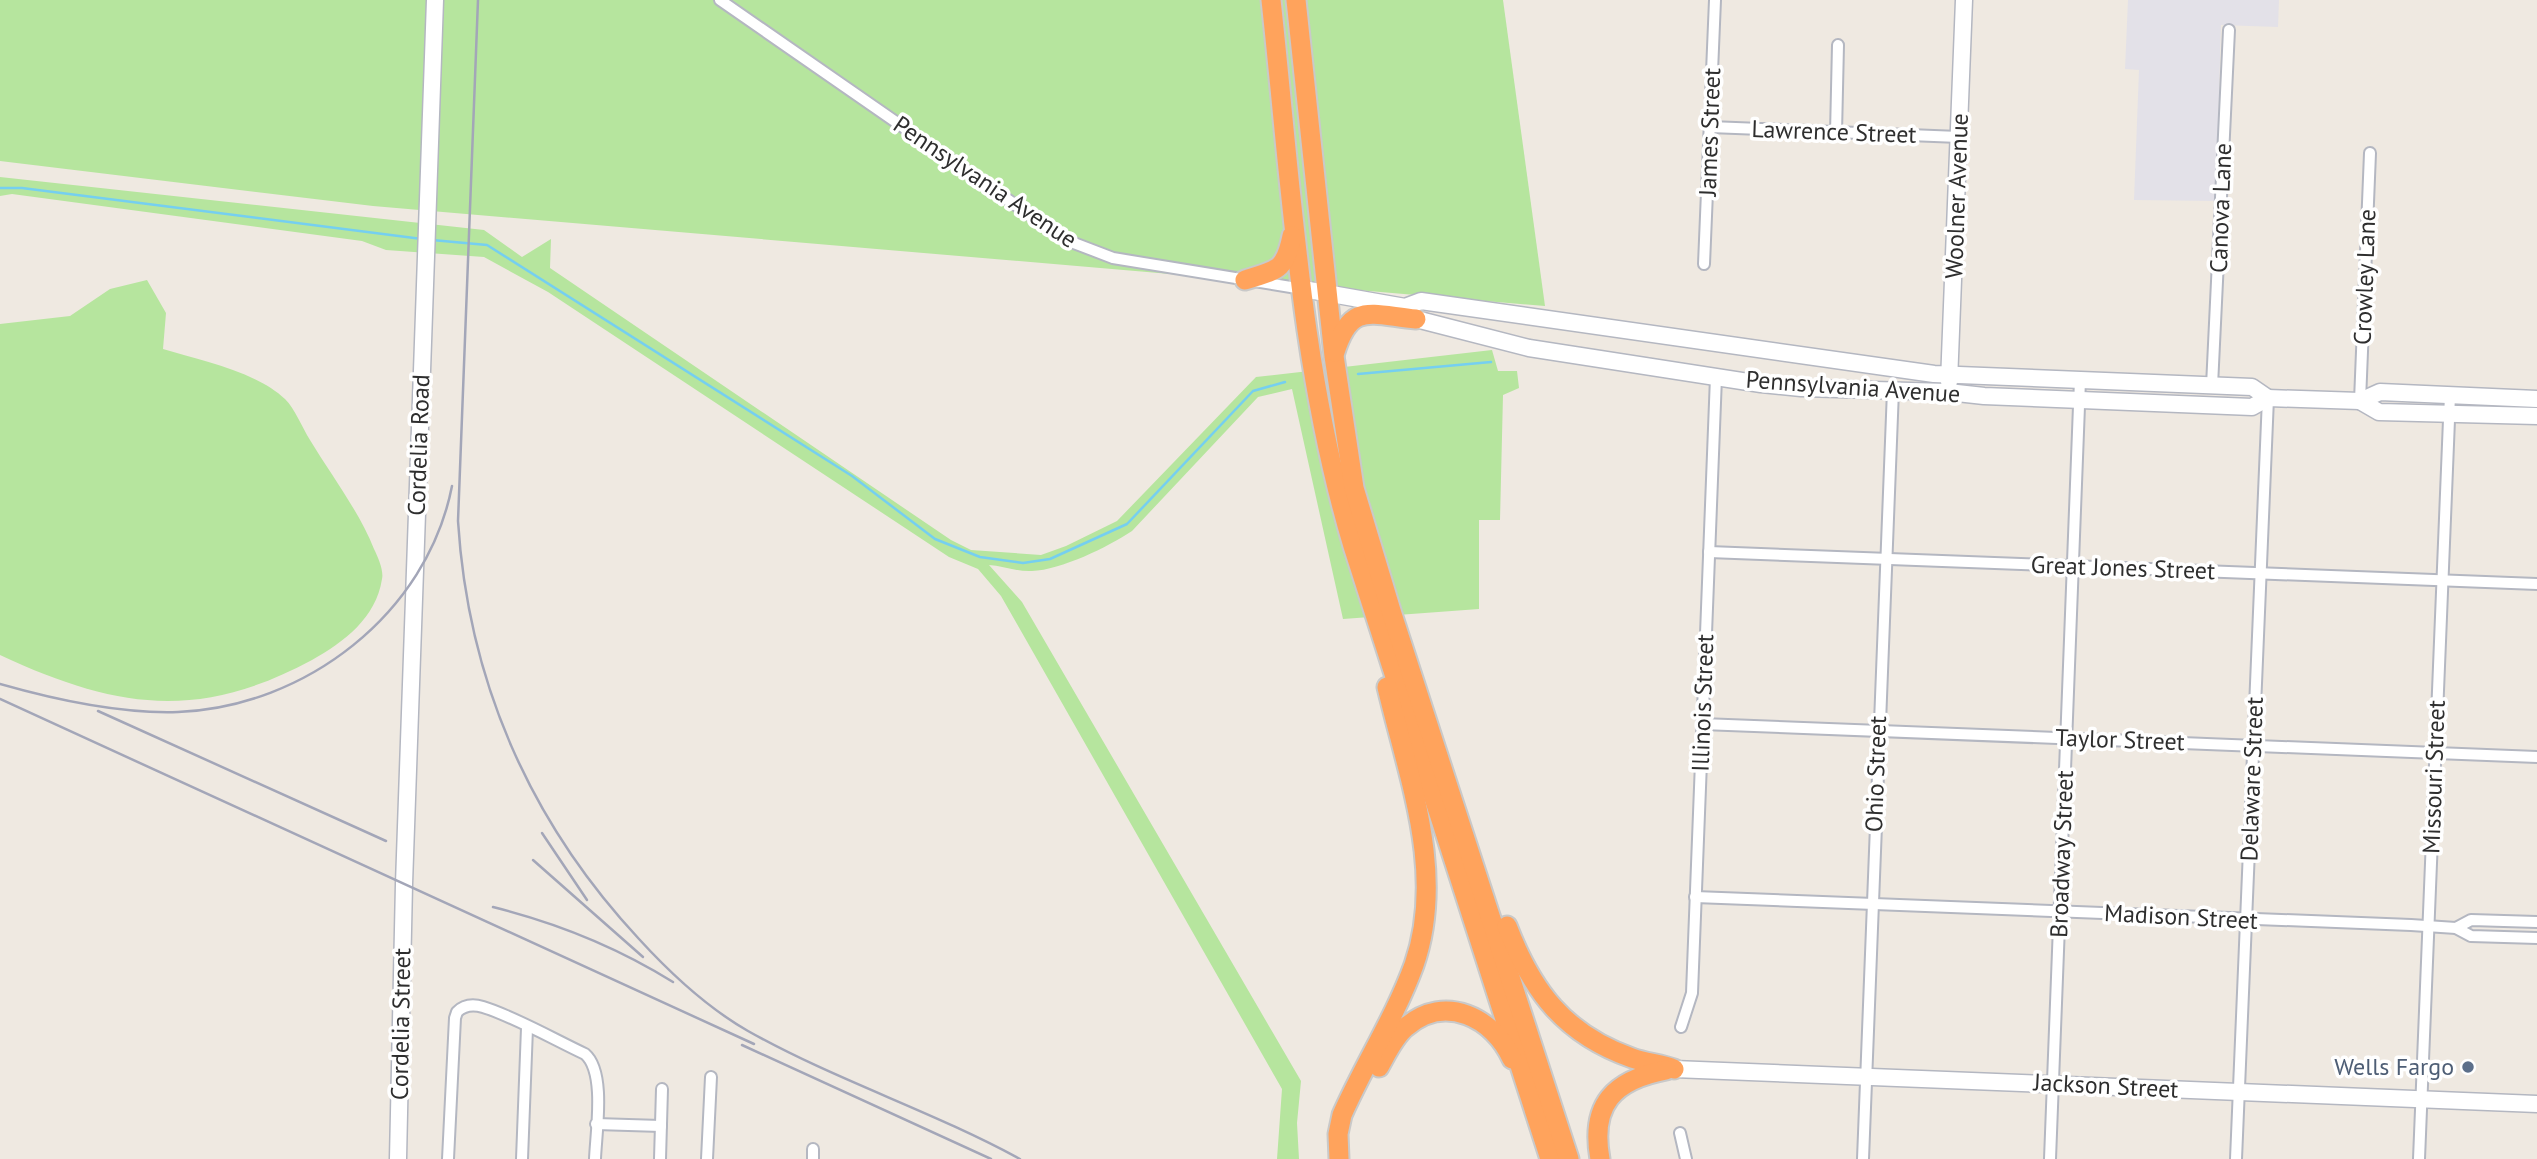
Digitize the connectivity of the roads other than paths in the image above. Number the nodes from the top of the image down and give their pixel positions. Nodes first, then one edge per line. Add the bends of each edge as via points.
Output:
1 (435, 0) edge
2 (720, 0) edge
3 (1271, 0) edge
4 (1296, 0) edge
5 (1715, 0) edge
6 (1964, 0) edge
7 (2229, 30) dead end
8 (1838, 45) dead end
9 (1710, 127) junction
10 (1836, 133) junction
11 (1959, 137) junction
12 (2370, 153) dead end
13 (1295, 221) junction
14 (1704, 264) dead end
15 (1245, 280) junction
16 (1303, 289) junction
17 (1327, 292) junction
18 (1411, 313) junction
19 (1334, 356) junction
20 (1949, 374) junction
21 (1716, 377) junction
22 (2080, 380) junction
23 (2213, 386) junction
24 (1893, 390) junction
25 (1948, 392) junction
26 (2450, 395) junction
27 (2268, 398) junction
28 (2537, 399) edge
29 (2080, 400) junction
30 (2360, 401) junction
31 (2449, 415) junction
32 (2537, 416) edge
33 (1709, 552) junction
34 (1885, 558) junction
35 (2073, 565) junction
36 (2260, 573) junction
37 (2442, 580) junction
38 (2537, 584) edge
39 (1376, 617) junction
40 (1702, 724) junction
41 (1878, 731) junction
42 (1432, 737) junction
43 (2067, 738) junction
44 (2253, 746) junction
45 (2435, 753) junction
46 (2537, 757) edge
47 (404, 890) joint
48 (1695, 897) junction
49 (1872, 904) junction
50 (2060, 911) junction
51 (2246, 920) junction
52 (2537, 922) edge
53 (2429, 927) junction
54 (2456, 928) junction
55 (2537, 938) edge
56 (1681, 1027) dead end
57 (527, 1028) junction
58 (1674, 1069) junction
59 (1866, 1076) junction
60 (710, 1077) dead end
61 (2053, 1083) junction
62 (662, 1089) dead end
63 (2239, 1092) junction
64 (2422, 1100) junction
65 (2537, 1104) edge
66 (1532, 1105) junction
67 (596, 1124) junction
68 (661, 1126) junction
69 (1680, 1133) dead end
70 (398, 1159) edge
71 (448, 1159) edge
72 (522, 1159) edge
73 (595, 1159) edge
74 (660, 1159) edge
75 (707, 1159) edge
76 (1339, 1159) edge
77 (1348, 1159) edge
78 (1550, 1159) edge
79 (1569, 1159) edge
80 (1600, 1159) edge
81 (1686, 1159) edge
82 (1863, 1159) edge
83 (2050, 1159) edge
84 (2236, 1159) edge
85 (2419, 1159) edge

1 - 47 main road, Cordelia Road
2 - 15 street, Pennsylvania Avenue via 1066,240 1113,258
3 - 13 highway
4 - 17 highway
5 - 9 street, James Street
6 - 11 main road, Woolner Avenue
7 - 23 street, Canova Lane
8 - 10 street
9 - 10 street, Lawrence Street
9 - 14 street, James Street
10 - 11 street, Lawrence Street
11 - 20 main road, Woolner Avenue
12 - 30 street, Crowley Lane
13 - 15 highway via 1287,261
13 - 16 highway
15 - 16 street, Pennsylvania Avenue
16 - 17 main road, Pennsylvania Avenue
16 - 39 highway via 1328,455
17 - 18 main road, Pennsylvania Avenue
17 - 19 highway
18 - 19 highway via 1353,318 1345,325
18 - 20 main road, Pennsylvania Avenue via 1421,301
18 - 21 main road, Pennsylvania Avenue via 1529,348
19 - 42 highway via 1354,488
20 - 22 main road, Pennsylvania Avenue
20 - 25 main road, Woolner Avenue
21 - 24 main road, Pennsylvania Avenue via 1801,388
21 - 33 street, Illinois Street
22 - 23 main road, Pennsylvania Avenue
22 - 29 street, Broadway Street
23 - 27 main road, Pennsylvania Avenue via 2252,387
24 - 25 main road, Pennsylvania Avenue
24 - 34 street, Ohio Street
25 - 29 main road, Pennsylvania Avenue
26 - 28 main road, Pennsylvania Avenue
26 - 30 main road, Pennsylvania Avenue via 2380,392
26 - 31 street, Missouri Street
27 - 29 main road, Pennsylvania Avenue via 2252,407
27 - 30 main road, Pennsylvania Avenue
27 - 36 street, Delaware Street
29 - 35 street, Broadway Street
30 - 31 main road, Pennsylvania Avenue via 2379,412
31 - 32 main road, Pennsylvania Avenue
31 - 37 street, Missouri Street
33 - 34 street, Great Jones Street
33 - 40 street, Illinois Street
34 - 35 street, Great Jones Street
34 - 41 street, Ohio Street
35 - 36 street, Great Jones Street
35 - 43 street, Broadway Street
36 - 37 street, Great Jones Street
36 - 44 street, Delaware Street
37 - 38 street, Great Jones Street
37 - 45 street, Missouri Street
39 - 66 highway
39 - 76 highway via 1380,656 1423,838 1427,901 1413,968 1342,1115
40 - 41 street, Taylor Street
40 - 48 street, Illinois Street
41 - 43 street, Taylor Street
41 - 49 street, Ohio Street
42 - 58 highway via 1452,773 1502,915 1530,979 1558,1014 1590,1039 1635,1059
42 - 79 highway
43 - 44 street, Taylor Street
43 - 50 street, Broadway Street
44 - 45 street, Taylor Street
44 - 51 street, Delaware Street
45 - 46 street, Taylor Street
45 - 53 street, Missouri Street
47 - 70 main road, Cordelia Street
48 - 49 street, Madison Street
48 - 56 street, Illinois Street via 1692,993
49 - 50 street, Madison Street
49 - 59 street, Ohio Street
50 - 51 street, Madison Street
50 - 61 street, Broadway Street
51 - 53 street, Madison Street
51 - 63 street, Delaware Street
52 - 54 street, Madison Street via 2471,920
53 - 54 street, Madison Street
53 - 64 street, Missouri Street
54 - 55 street, Madison Street via 2470,936
57 - 67 street via 593,1061
57 - 71 street via 482,1006 469,1005 457,1012
57 - 72 street
58 - 59 main road, Jackson Street
58 - 80 highway via 1637,1076 1611,1096 1598,1124
59 - 61 main road, Jackson Street
59 - 82 street, Ohio Street
60 - 75 street
61 - 63 main road, Jackson Street
61 - 83 street, Broadway Street
62 - 68 street
63 - 64 main road, Jackson Street
63 - 84 street, Delaware Street
64 - 65 main road, Jackson Street
64 - 85 street, Missouri Street
66 - 77 highway via 1506,1045 1494,1029 1459,1012 1423,1016 1392,1043 1359,1101 1347,1136
66 - 78 highway
67 - 68 street
67 - 73 street
68 - 74 street
69 - 81 street

